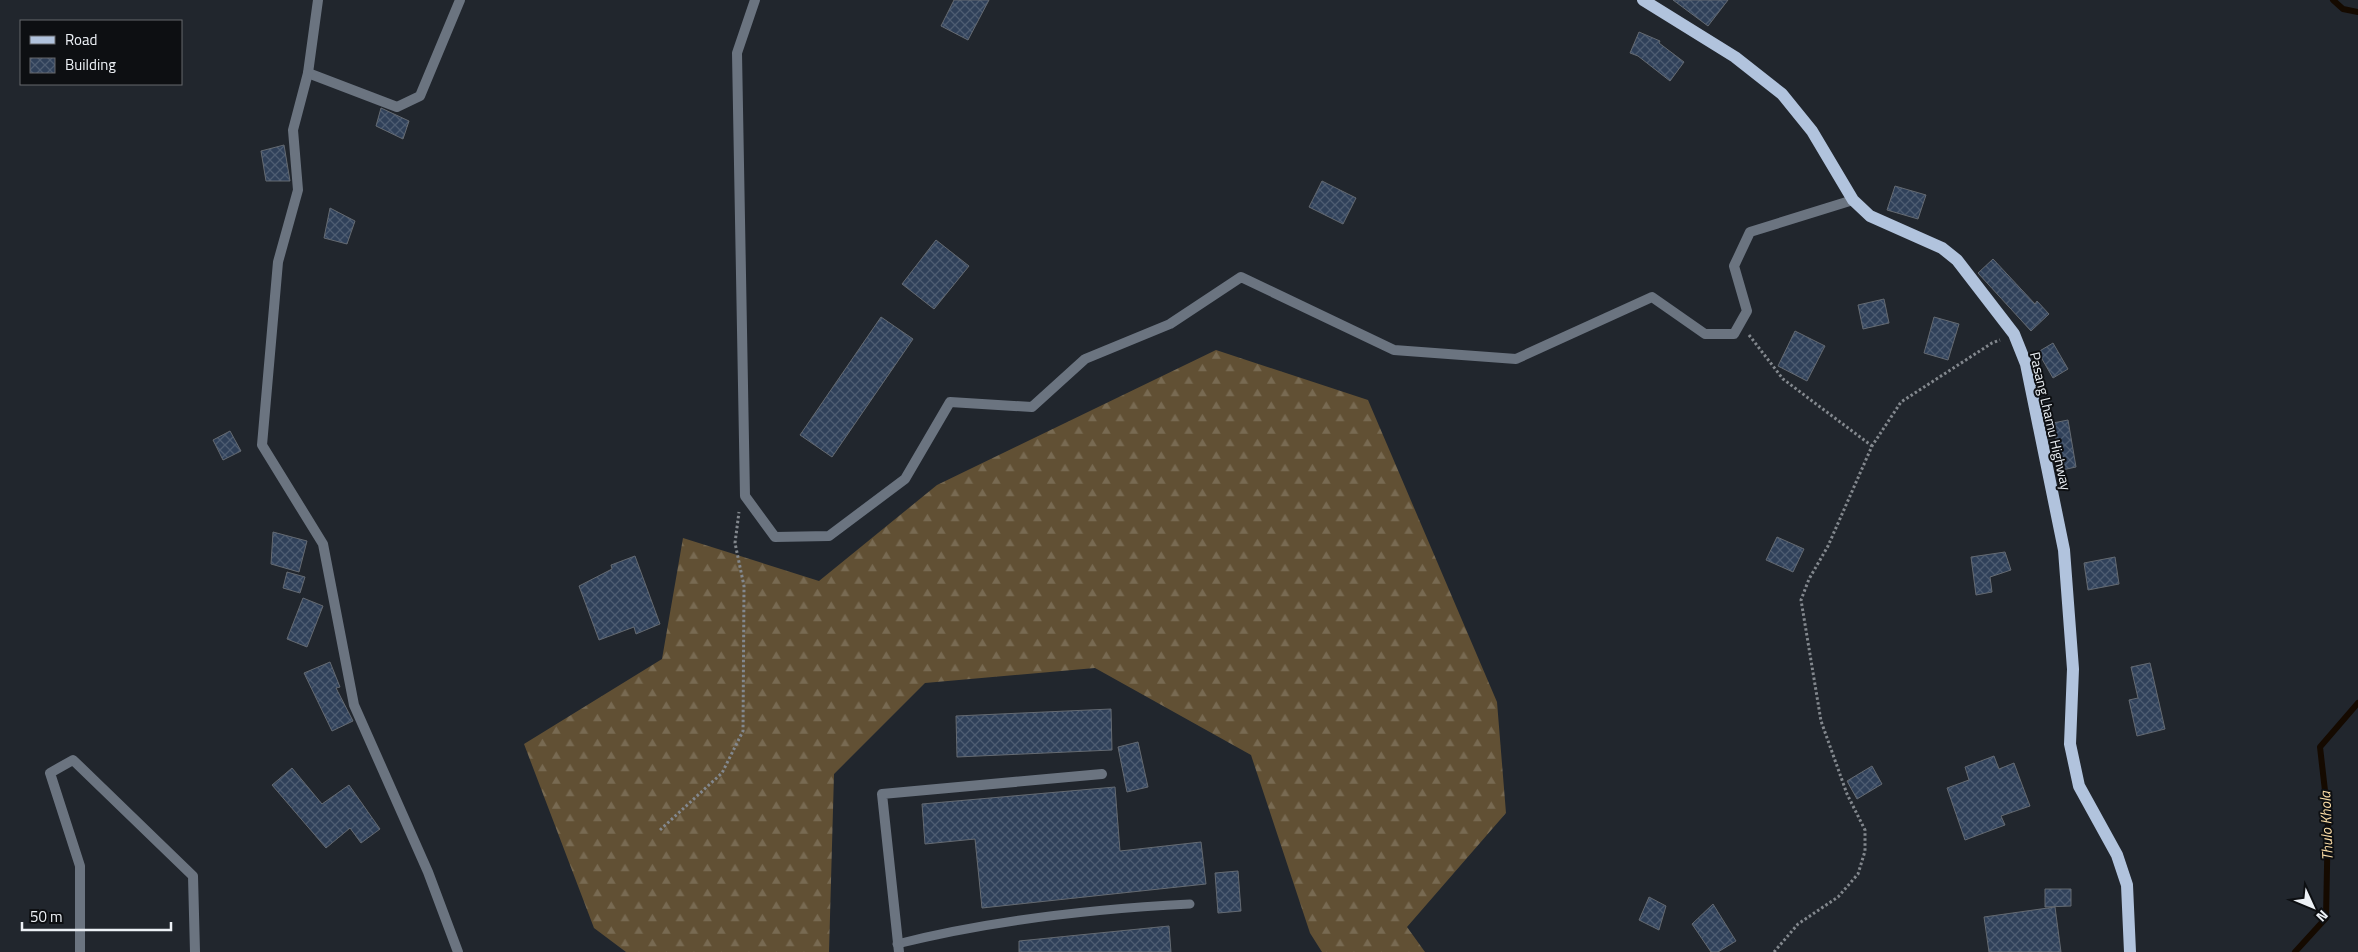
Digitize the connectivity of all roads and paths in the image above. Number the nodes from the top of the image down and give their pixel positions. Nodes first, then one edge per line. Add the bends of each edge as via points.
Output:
1 (318, 0) edge
2 (460, 0) edge
3 (755, 0) edge
4 (1643, 0) edge
5 (308, 73) junction
6 (1853, 200) junction
7 (1740, 323) junction
8 (2014, 334) junction
9 (1872, 446) junction
10 (740, 507) dead end
11 (1102, 774) dead end
12 (660, 830) dead end
13 (1190, 904) dead end
14 (898, 948) edge
15 (80, 952) edge
16 (195, 952) edge
17 (458, 952) edge
18 (1774, 952) edge
19 (2130, 952) edge

1 - 5 street
2 - 5 street via 420,96 397,107
3 - 7 street via 737,53 745,496 775,537 829,536 904,479 950,402 1032,407 1085,359 1170,324 1240,277 1394,350 1516,359 1652,297 1705,334 1734,334
4 - 6 main road, Pasang Lhamu Highway via 1735,57 1782,94 1812,131
5 - 17 street via 293,130 298,190 278,262 262,444 323,544 354,706 428,872
6 - 7 street via 1750,232 1734,266 1747,310
6 - 8 main road, Pasang Lhamu Highway via 1870,216 1942,248 1958,260
7 - 9 path via 1783,379
8 - 9 path via 1992,343 1901,402
8 - 19 main road, Pasang Lhamu Highway via 2026,364 2064,550 2074,669 2070,744 2079,786 2117,855 2127,885
9 - 18 path via 1801,600 1821,721 1846,794 1865,830 1865,851 1858,874 1848,886 1838,897 1798,924
10 - 12 path via 735,543 744,586 743,731 722,773
11 - 14 street via 882,794
13 - 14 lane via 1138,906 954,930
15 - 16 street via 80,866 50,773 72,760 192,876

